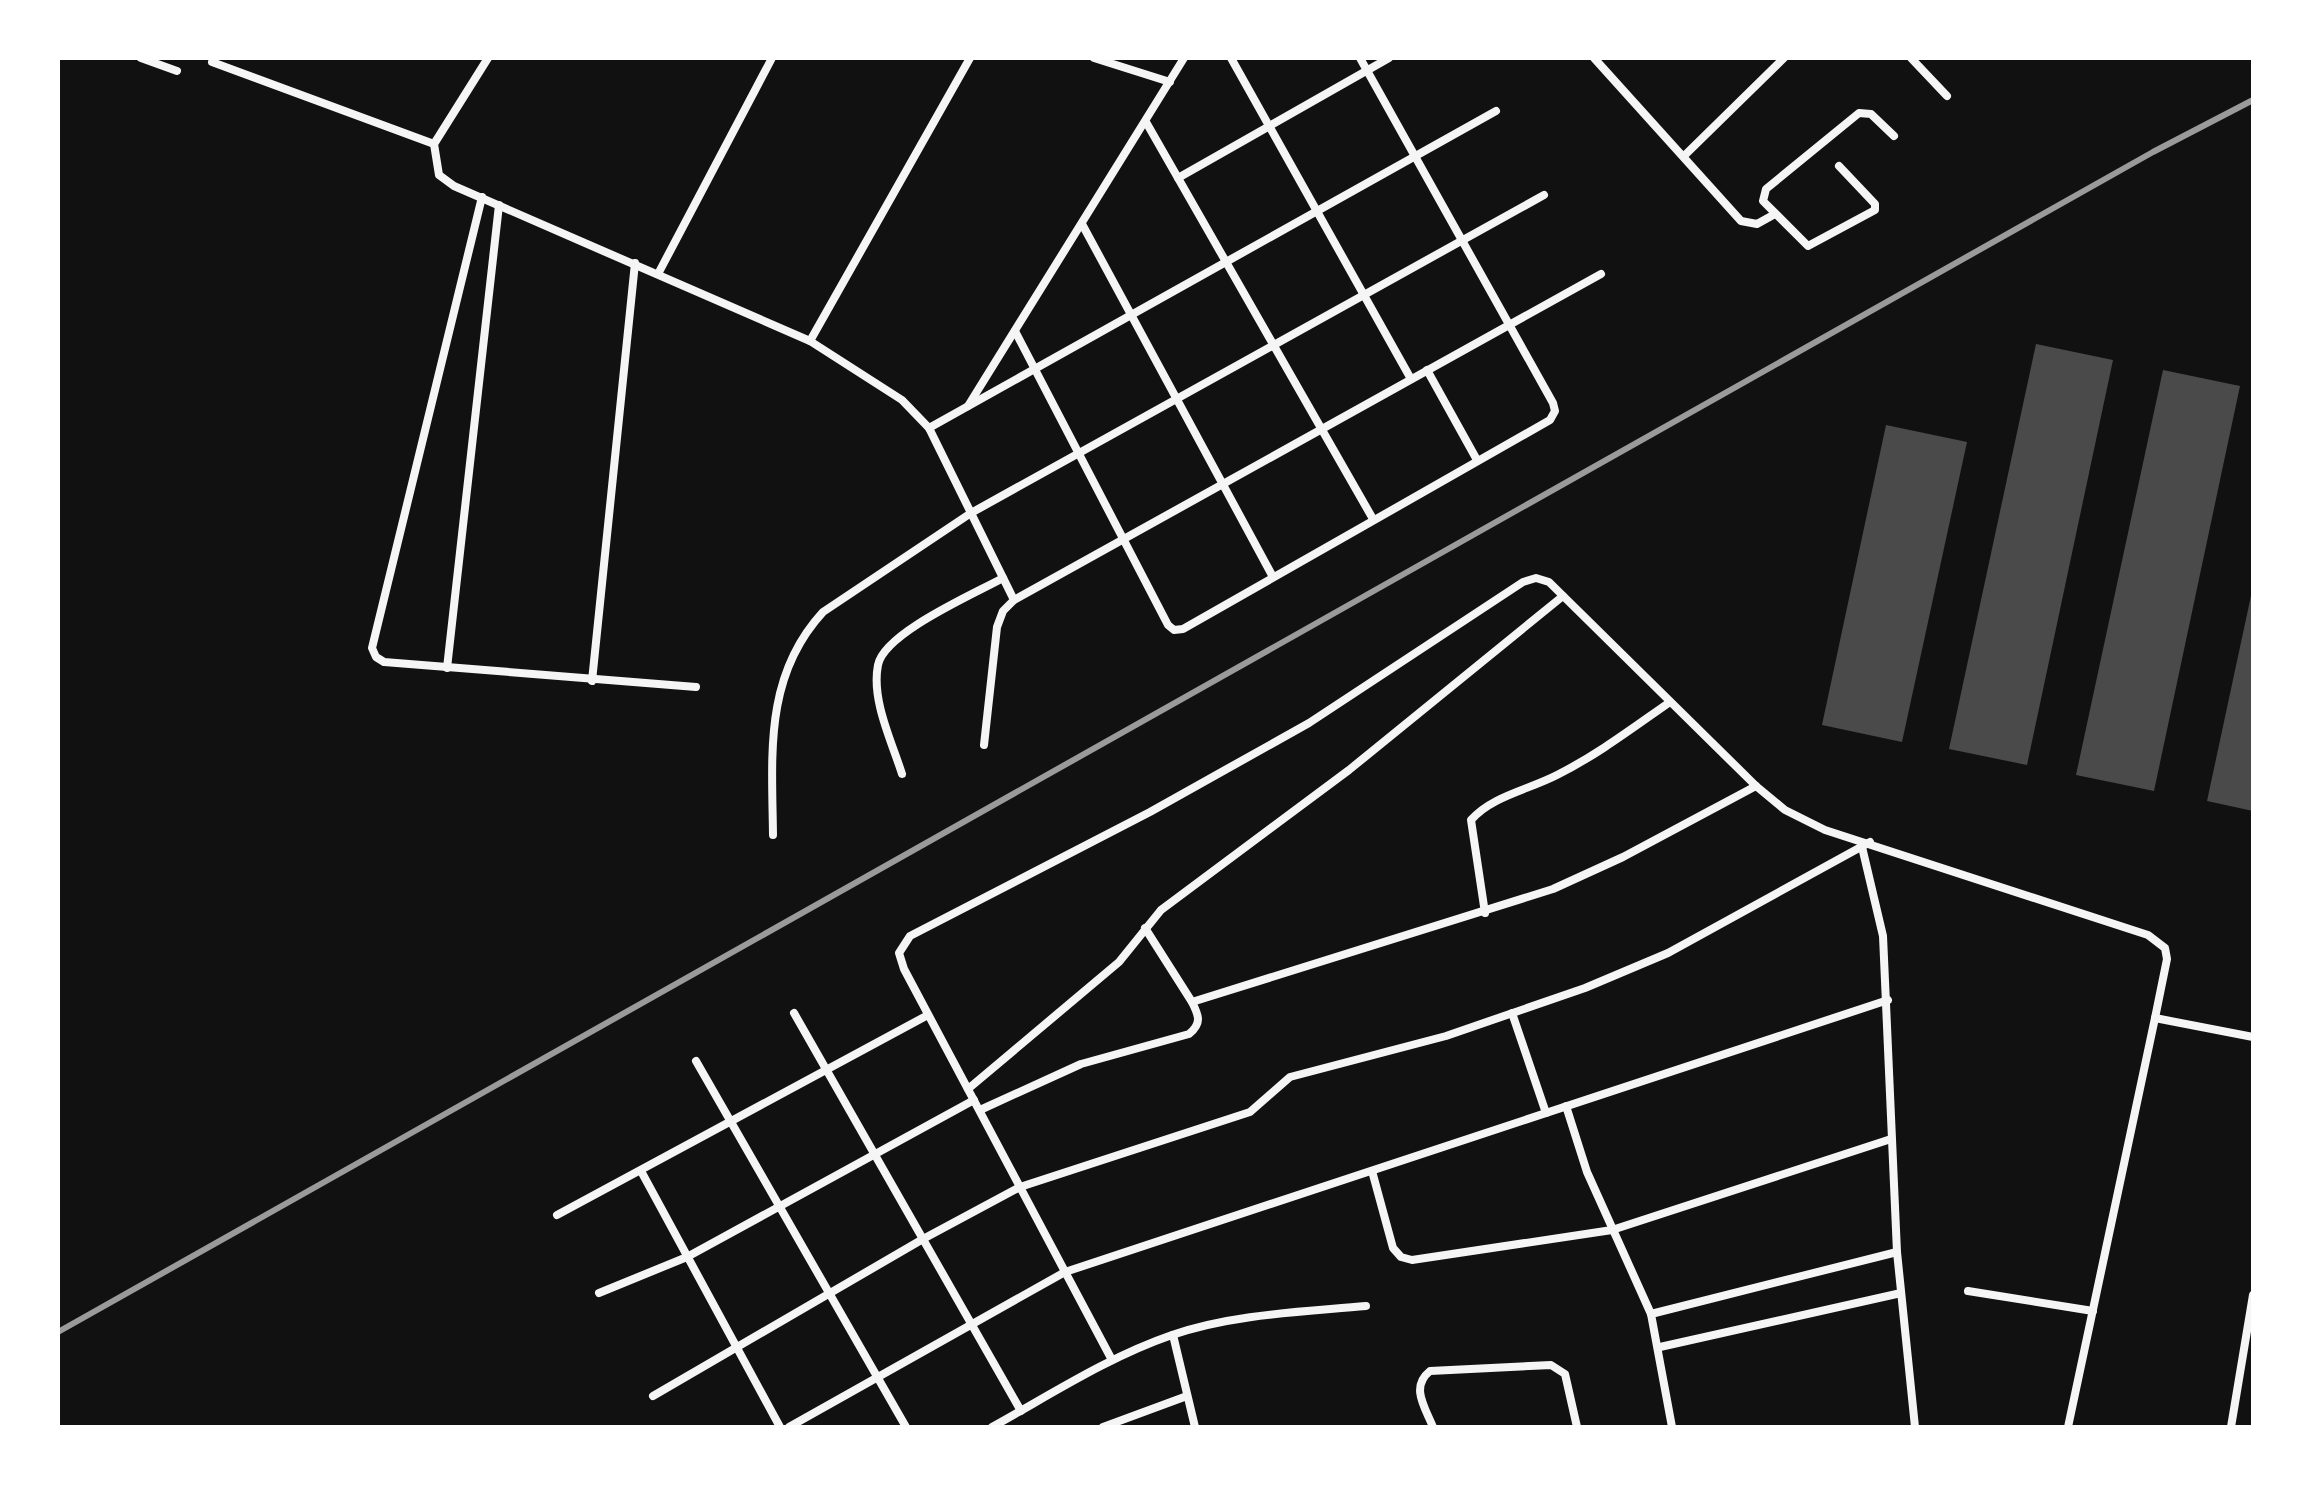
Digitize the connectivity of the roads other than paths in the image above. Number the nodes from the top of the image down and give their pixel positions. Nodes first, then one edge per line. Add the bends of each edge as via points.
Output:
1 (141, 58) edge
2 (488, 58) edge
3 (772, 58) edge
4 (970, 58) edge
5 (1094, 58) edge
6 (1184, 58) edge
7 (1231, 58) edge
8 (1360, 58) edge
9 (1389, 58) edge
10 (1594, 58) edge
11 (1911, 58) edge
12 (1779, 60) edge
13 (212, 62) dead end
14 (177, 71) dead end
15 (1367, 71) junction
16 (1170, 82) junction
17 (1947, 96) dead end
18 (1496, 111) dead end
19 (1146, 122) junction
20 (1269, 127) junction
21 (1894, 136) dead end
22 (434, 144) junction
23 (1685, 155) junction
24 (1414, 156) junction
25 (1839, 166) dead end
26 (1178, 178) junction
27 (1544, 195) dead end
28 (482, 197) junction
29 (499, 205) junction
30 (1317, 211) junction
31 (1775, 214) junction
32 (1082, 224) junction
33 (1461, 241) junction
34 (1226, 262) junction
35 (635, 263) junction
36 (658, 274) junction
37 (1601, 274) dead end
38 (1364, 295) junction
39 (1131, 315) junction
40 (1507, 326) junction
41 (1015, 331) junction
42 (810, 341) junction
43 (1273, 345) junction
44 (1034, 369) junction
45 (1427, 370) junction
46 (1411, 379) junction
47 (1176, 399) junction
48 (967, 406) junction
49 (929, 428) junction
50 (1321, 430) junction
51 (1079, 453) junction
52 (1477, 460) junction
53 (1223, 484) junction
54 (971, 513) junction
55 (1373, 519) junction
56 (1124, 539) junction
57 (1273, 577) junction
58 (1003, 578) junction
59 (1563, 596) junction
60 (1014, 600) junction
61 (447, 668) junction
62 (592, 681) junction
63 (696, 687) dead end
64 (1670, 702) junction
65 (984, 745) dead end
66 (902, 774) dead end
67 (1756, 786) junction
68 (773, 835) dead end
69 (1866, 845) junction
70 (1485, 913) junction
71 (1145, 928) junction
72 (1888, 1000) junction
73 (1192, 1002) junction
74 (794, 1013) dead end
75 (1512, 1013) junction
76 (928, 1015) junction
77 (2155, 1018) junction
78 (2253, 1037) edge
79 (696, 1061) dead end
80 (827, 1070) junction
81 (968, 1089) junction
82 (974, 1100) junction
83 (1566, 1106) junction
84 (980, 1110) junction
85 (1546, 1113) junction
86 (731, 1122) junction
87 (1891, 1139) junction
88 (875, 1155) junction
89 (641, 1171) junction
90 (1372, 1171) junction
91 (1020, 1187) junction
92 (780, 1206) junction
93 (557, 1215) dead end
94 (1612, 1230) junction
95 (923, 1239) junction
96 (1897, 1252) junction
97 (687, 1257) junction
98 (1065, 1272) junction
99 (1968, 1291) dead end
100 (599, 1293) dead end
101 (829, 1293) junction
102 (1901, 1293) junction
103 (2253, 1295) edge
104 (1366, 1306) dead end
105 (2093, 1311) junction
106 (1651, 1314) junction
107 (972, 1324) junction
108 (1173, 1335) junction
109 (736, 1347) junction
110 (1660, 1347) junction
111 (1112, 1360) junction
112 (877, 1377) junction
113 (653, 1396) dead end
114 (1187, 1396) junction
115 (1021, 1411) junction
116 (780, 1427) edge
117 (789, 1427) edge
118 (906, 1427) edge
119 (992, 1427) edge
120 (1103, 1427) edge
121 (1195, 1427) edge
122 (1433, 1427) edge
123 (1577, 1427) edge
124 (1672, 1427) edge
125 (1915, 1427) edge
126 (2068, 1427) edge
127 (2231, 1427) edge

1 - 14 street
2 - 22 street
3 - 36 street
4 - 42 street
5 - 16 street
6 - 16 street
7 - 20 street
8 - 15 street
9 - 15 street
10 - 23 street
11 - 17 street
12 - 23 street
13 - 22 street
15 - 20 street
15 - 24 street
16 - 19 street
18 - 24 street
19 - 26 street
19 - 32 street
20 - 26 street
20 - 30 street
21 - 31 street via 1871,114 1859,113 1766,189 1763,201
22 - 28 street via 439,175
23 - 31 street via 1741,221 1757,224
24 - 30 street
24 - 33 street
25 - 31 street via 1875,204 1871,214 1808,246
26 - 34 street
27 - 33 street
28 - 29 street
28 - 61 street via 372,648 384,662
29 - 35 street
29 - 61 street
30 - 34 street
30 - 38 street
32 - 39 street
32 - 41 street
33 - 38 street
33 - 40 street
34 - 39 street
34 - 43 street
35 - 36 street
35 - 62 street
36 - 42 street
37 - 40 street
38 - 43 street
38 - 46 street
39 - 44 street
39 - 47 street
40 - 45 street
40 - 52 street via 1555,411 1550,420
41 - 44 street
41 - 48 street
42 - 49 street via 902,400
43 - 47 street
43 - 50 street
44 - 48 street
44 - 51 street
45 - 46 street
45 - 52 street
46 - 50 street
47 - 51 street
47 - 53 street
48 - 49 street
49 - 54 street
50 - 53 street
50 - 55 street
51 - 54 street
51 - 56 street
52 - 55 street
53 - 56 street
53 - 57 street
54 - 58 street
54 - 68 street via 823,612 804,632 790,655 778,695 772,746
55 - 57 street
56 - 57 street via 1174,630
56 - 60 street
58 - 60 street
58 - 66 street via 883,651 877,689
59 - 64 street
59 - 71 street via 1349,770 1161,910
59 - 76 street via 1549,582 1523,582 1309,723 910,936 899,953
60 - 65 street via 997,627
61 - 62 street
62 - 63 street
64 - 67 street
64 - 70 street via 1557,775 1482,808 1471,820
67 - 69 street via 1785,810
67 - 70 street via 1623,857
69 - 72 street via 1883,936
69 - 75 street via 1668,953
69 - 77 street via 2158,941 2167,959
70 - 73 street
71 - 73 street
71 - 81 street via 1119,962
72 - 83 street
72 - 87 street
73 - 84 street via 1199,1018 1189,1034 1081,1064
74 - 80 street
75 - 85 street
75 - 91 street via 1290,1077 1250,1112
76 - 80 street
76 - 81 street
77 - 78 street
77 - 105 street
79 - 86 street
80 - 86 street
80 - 88 street
81 - 82 street
82 - 84 street
82 - 88 street
83 - 85 street
83 - 94 street
84 - 91 street
85 - 90 street
86 - 89 street
86 - 92 street
87 - 94 street
87 - 96 street
88 - 92 street
88 - 95 street
89 - 93 street
89 - 97 street
90 - 94 street via 1393,1248 1412,1260
90 - 98 street
91 - 95 street
91 - 98 street
92 - 97 street
92 - 101 street
94 - 106 street
95 - 101 street
95 - 107 street
96 - 102 street
96 - 106 street
97 - 100 street
97 - 109 street
98 - 107 street
98 - 111 street
99 - 105 street
101 - 109 street
101 - 112 street
102 - 110 street
102 - 125 street
103 - 127 street
104 - 108 street via 1252,1318
105 - 126 street
106 - 110 street
107 - 112 street
107 - 115 street
108 - 111 street
108 - 114 street
109 - 113 street
109 - 116 street
110 - 124 street
111 - 115 street
112 - 117 street
112 - 118 street
114 - 120 street
114 - 121 street
115 - 119 street
122 - 123 street via 1418,1389 1430,1371 1551,1365 1565,1374

